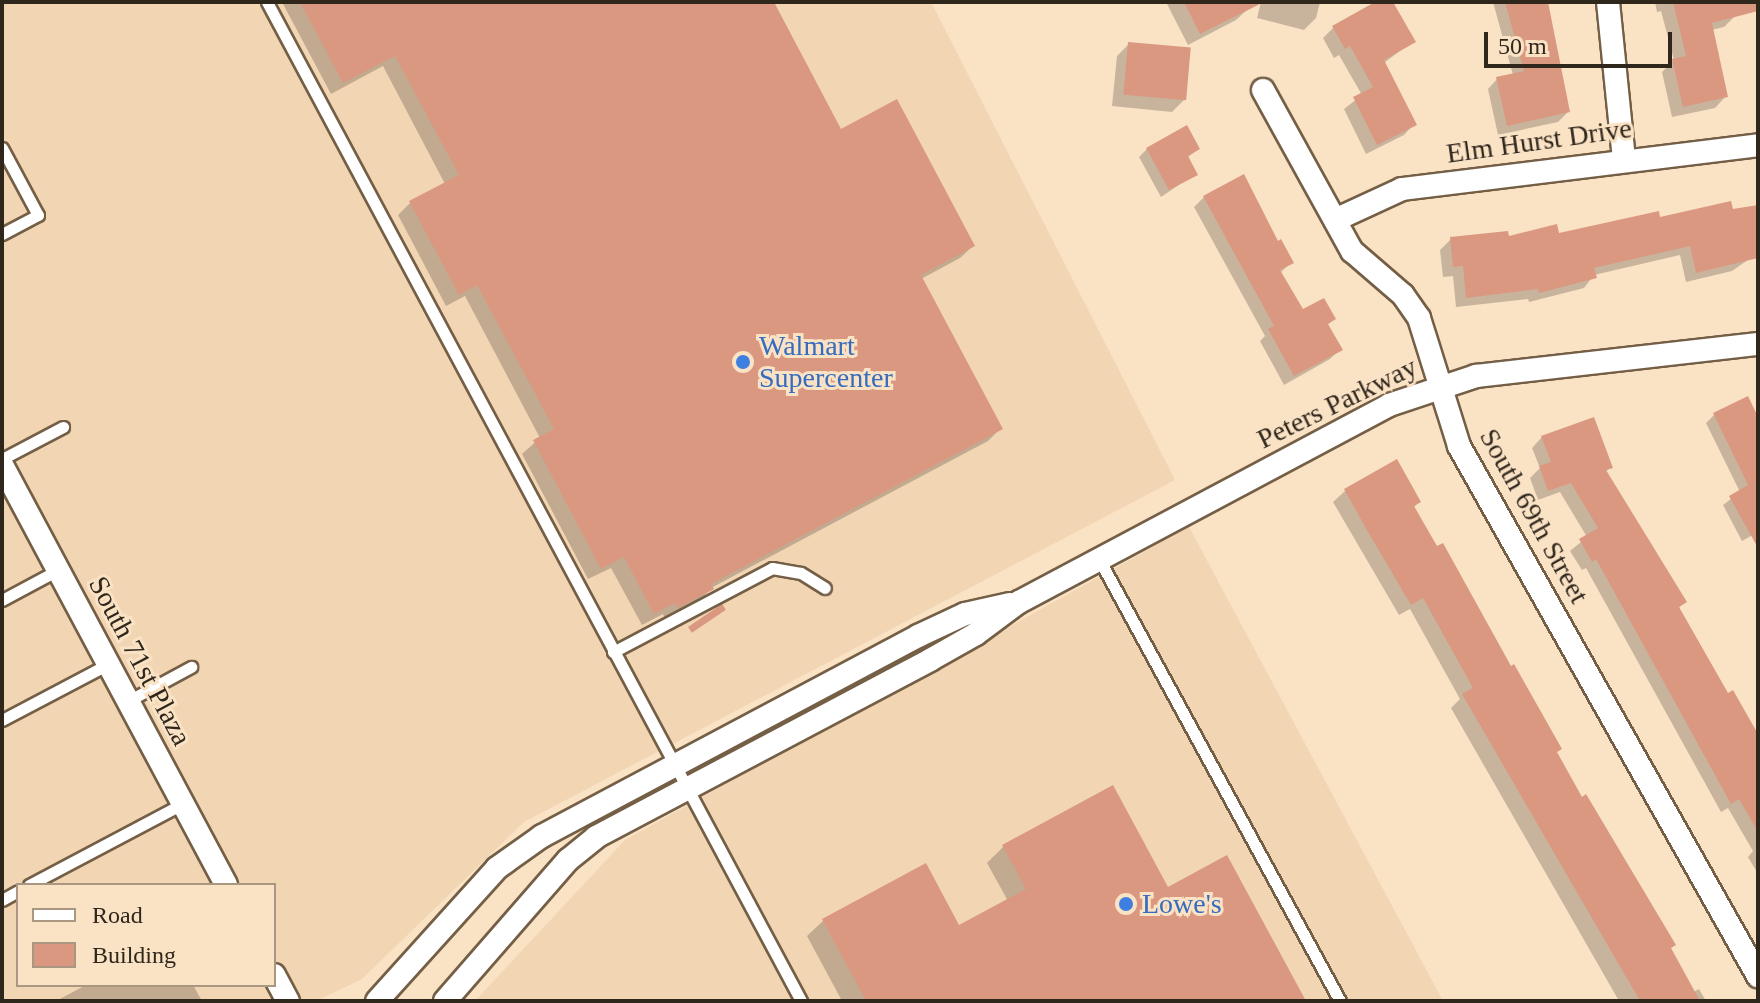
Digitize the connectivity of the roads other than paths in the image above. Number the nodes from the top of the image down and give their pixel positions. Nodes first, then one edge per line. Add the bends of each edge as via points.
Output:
1 (267, 2) edge
2 (1608, 2) edge
3 (1263, 90) dead end
4 (1758, 145) edge
5 (2, 148) edge
6 (1624, 159) junction
7 (1335, 220) junction
8 (2, 234) edge
9 (1758, 344) edge
10 (1441, 385) junction
11 (63, 427) dead end
12 (2, 462) edge
13 (8, 491) edge
14 (1099, 559) junction
15 (58, 570) junction
16 (825, 588) dead end
17 (2, 600) edge
18 (1019, 602) junction
19 (613, 652) junction
20 (108, 664) junction
21 (191, 667) dead end
22 (128, 701) junction
23 (2, 720) edge
24 (675, 766) junction
25 (687, 789) junction
26 (182, 804) junction
27 (33, 883) edge
28 (225, 883) edge
29 (1758, 976) edge
30 (276, 979) edge
31 (288, 1001) edge
32 (377, 1001) edge
33 (445, 1001) edge
34 (801, 1001) edge
35 (1340, 1001) edge

1 - 19 lane
2 - 6 street
3 - 7 street, South 69th Street
4 - 6 street, Elm Hurst Drive
5 - 8 lane via 38,215
6 - 7 street, Elm Hurst Drive via 1402,189
7 - 10 street, South 69th Street via 1352,251 1411,306 1426,333
9 - 10 street, Peters Parkway via 1476,376
10 - 14 street, Peters Parkway via 1389,405
10 - 29 street, South 69th Street via 1470,468
11 - 12 lane
12 - 13 street, South 71st Plaza
13 - 15 street, South 71st Plaza
14 - 18 street, Peters Parkway
14 - 35 lane
15 - 17 lane
15 - 20 street, South 71st Plaza
16 - 19 lane via 801,573 772,568
18 - 24 street via 941,625
18 - 25 street via 930,660
19 - 24 lane
20 - 22 street, South 71st Plaza
20 - 23 lane
21 - 22 lane
22 - 26 street, South 71st Plaza
24 - 25 lane
24 - 32 street via 542,836 497,868
25 - 33 street via 596,837 568,860
25 - 34 lane
26 - 27 lane
26 - 28 street, South 71st Plaza
30 - 31 street

